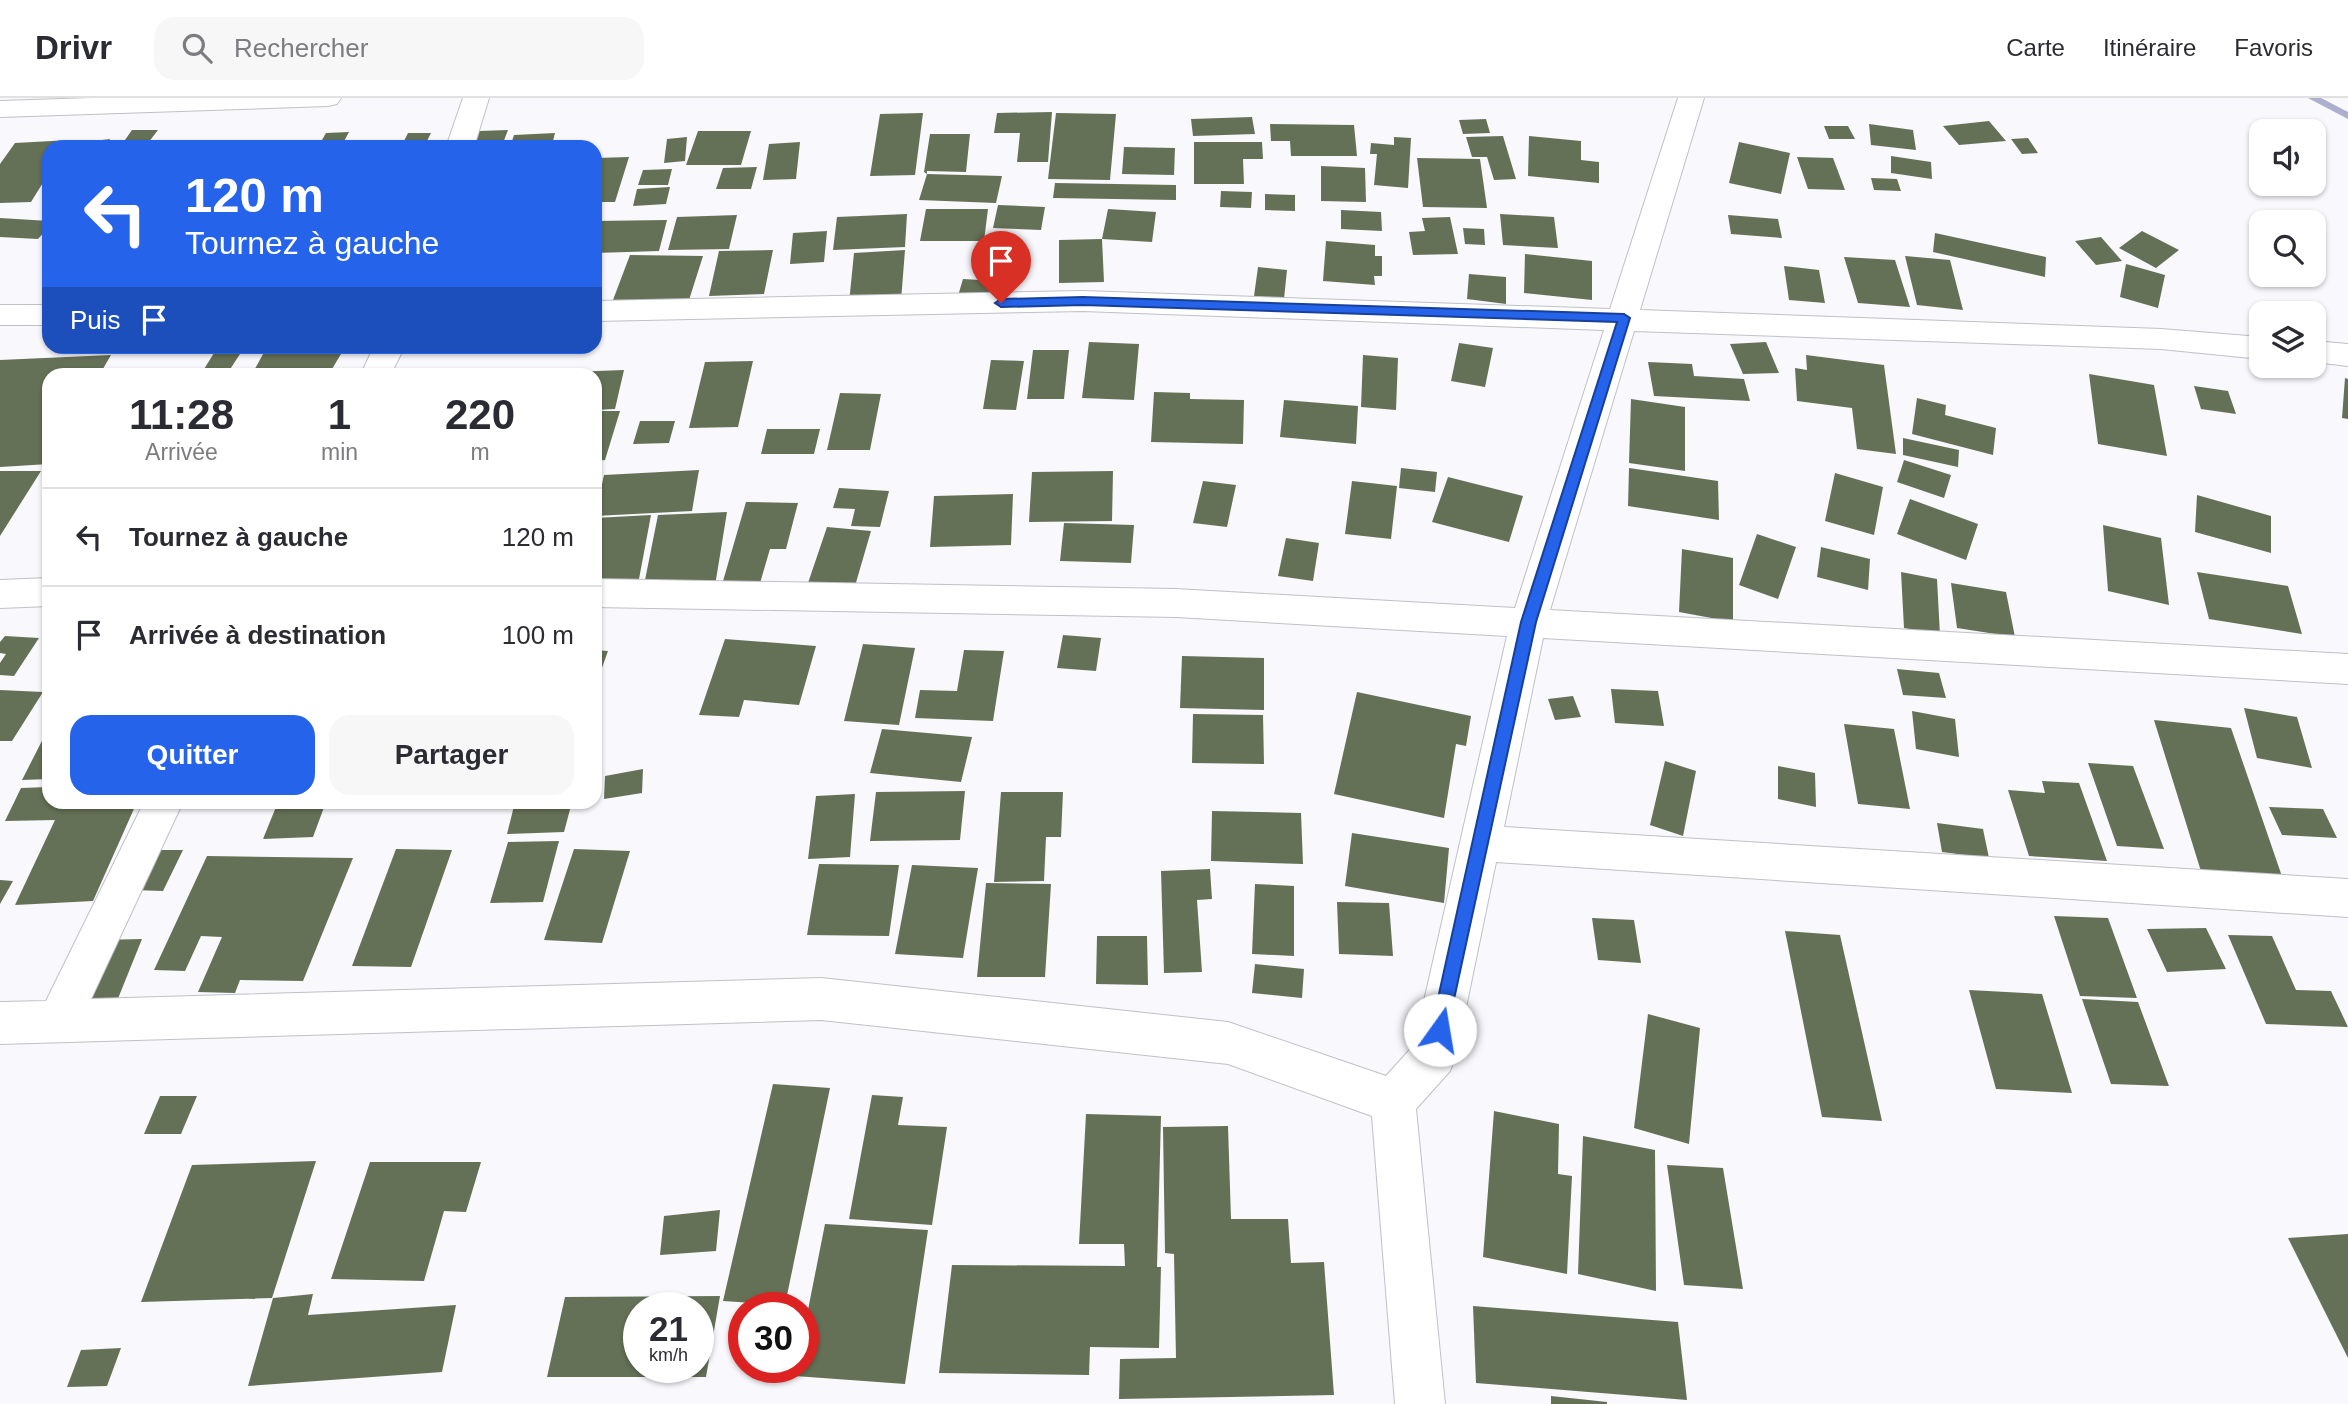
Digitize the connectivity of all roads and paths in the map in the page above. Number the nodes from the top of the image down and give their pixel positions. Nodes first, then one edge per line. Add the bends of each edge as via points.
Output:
1 (328, 98) edge
2 (476, 98) edge
3 (1691, 98) edge
4 (0, 108) edge
5 (462, 140) edge
6 (602, 310) edge
7 (42, 315) edge
8 (0, 316) edge
9 (1624, 318) junction
10 (2249, 347) edge
11 (2326, 353) edge
12 (2348, 355) edge
13 (42, 592) edge
14 (602, 593) edge
15 (0, 594) edge
16 (1528, 622) junction
17 (2348, 669) edge
18 (161, 809) edge
19 (1482, 843) junction
20 (2348, 898) edge
21 (0, 1023) edge
22 (58, 1023) junction
23 (1393, 1101) junction
24 (1420, 1404) edge

1 - 4 street
2 - 5 street
3 - 9 street
6 - 9 street via 1083,301
7 - 8 street
9 - 10 street via 2161,339
9 - 16 street
11 - 12 street
13 - 15 street
14 - 16 street via 1176,603
16 - 17 street
16 - 19 street
18 - 22 street
19 - 20 street
19 - 23 street via 1434,1056
21 - 22 street
22 - 23 street via 821,999 1228,1043
23 - 24 street

